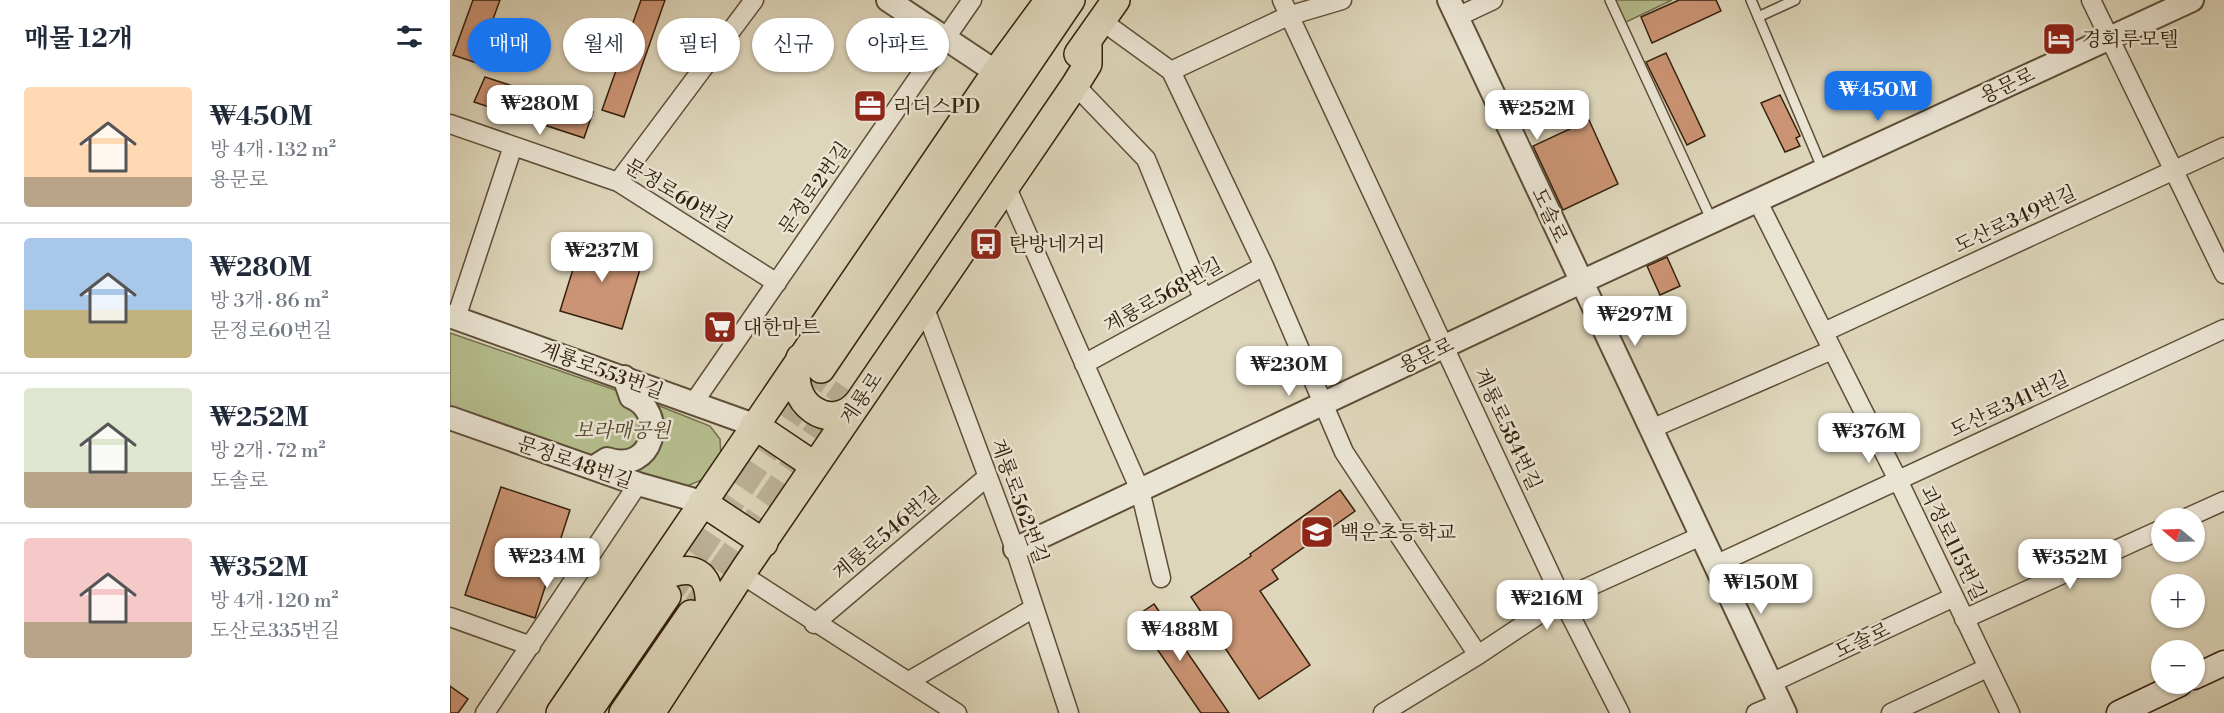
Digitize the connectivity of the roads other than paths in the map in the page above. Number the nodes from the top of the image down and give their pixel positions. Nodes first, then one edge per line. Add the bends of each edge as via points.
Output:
1 (754, 0) edge
2 (888, 0) edge
3 (972, 0) edge
4 (1061, 0) edge
5 (1071, 0) edge
6 (1342, 0) edge
7 (1493, 0) edge
8 (1610, 0) edge
9 (1751, 0) edge
10 (1795, 0) edge
11 (2091, 0) edge
12 (2192, 0) edge
13 (1285, 8) edge
14 (1453, 8) edge
15 (1758, 17) junction
16 (915, 18) edge
17 (1102, 20) edge
18 (949, 34) edge
19 (2107, 39) junction
20 (949, 40) edge
21 (1171, 71) junction
22 (923, 72) edge
23 (996, 72) junction
24 (1075, 85) junction
25 (450, 124) edge
26 (513, 146) junction
27 (2224, 147) edge
28 (1823, 170) junction
29 (2172, 171) junction
30 (618, 182) junction
31 (1007, 188) junction
32 (1757, 200) junction
33 (1712, 221) junction
34 (1264, 266) junction
35 (2224, 274) edge
36 (1581, 282) junction
37 (777, 283) junction
38 (1203, 298) junction
39 (924, 306) junction
40 (453, 317) edge
41 (2224, 330) edge
42 (1824, 332) junction
43 (1444, 346) junction
44 (1832, 350) junction
45 (811, 362) junction
46 (1084, 364) junction
47 (624, 377) junction
48 (854, 393) junction
49 (694, 402) junction
50 (1324, 403) junction
51 (450, 418) edge
52 (754, 424) junction
53 (1651, 429) junction
54 (815, 466) junction
55 (593, 469) junction
56 (987, 477) junction
57 (1898, 480) junction
58 (638, 484) junction
59 (1140, 490) junction
60 (2224, 501) edge
61 (702, 502) junction
62 (2205, 510) edge
63 (2151, 534) edge
64 (1701, 536) junction
65 (764, 543) junction
66 (1015, 549) junction
67 (1715, 565) junction
68 (741, 574) junction
69 (1161, 578) dead end
70 (657, 590) junction
71 (1954, 597) junction
72 (1562, 599) junction
73 (1034, 608) junction
74 (450, 617) edge
75 (1964, 619) junction
76 (699, 620) junction
77 (814, 624) junction
78 (531, 646) junction
79 (1479, 655) junction
80 (2224, 663) edge
81 (1987, 668) junction
82 (2205, 672) edge
83 (909, 681) junction
84 (1771, 683) junction
85 (2159, 694) edge
86 (1783, 708) edge
87 (1391, 711) edge
88 (485, 713) edge
89 (560, 713) edge
90 (587, 713) edge
91 (623, 713) edge
92 (651, 713) edge
93 (957, 713) edge
94 (1069, 713) edge
95 (1620, 713) edge
96 (1756, 713) edge
97 (1891, 713) edge
98 (2010, 713) edge
99 (2119, 713) edge

1 - 30 street
2 - 16 street
3 - 18 street, 문정로2번길
4 - 23 main road via 1046,4
5 - 45 main road
6 - 13 street
7 - 14 street
8 - 33 lane
9 - 15 lane
10 - 15 lane
11 - 19 street
12 - 19 street, 용문로
13 - 21 street
13 - 43 street, 계룡로584번길
14 - 36 street, 도솔로
15 - 28 lane
17 - 21 street
17 - 24 main road, 계룡로 via 1088,64
17 - 48 main road, 계룡로
19 - 28 street, 용문로
19 - 29 street
20 - 23 street
21 - 34 street
22 - 37 street, 문정로2번길
23 - 45 main road
24 - 31 main road, 계룡로
24 - 38 street via 1146,159
25 - 26 street, 문정로60번길
26 - 30 street, 문정로60번길
26 - 40 street
27 - 29 street, 도산로349번길
28 - 32 street, 용문로
29 - 35 street
29 - 42 street, 도산로349번길
30 - 37 street, 문정로60번길
31 - 39 main road, 계룡로
31 - 46 street
32 - 33 street, 용문로
32 - 42 street, 괴정로115번길
33 - 36 street, 용문로
34 - 38 street, 계룡로568번길
34 - 50 street
36 - 43 street, 용문로
36 - 53 street, 도솔로
37 - 49 street, 문정로2번길
38 - 46 street, 계룡로568번길
39 - 48 main road, 계룡로
39 - 56 street, 계룡로562번길
40 - 47 street, 계룡로553번길
41 - 57 street, 도산로341번길
42 - 44 street, 괴정로115번길
43 - 50 street, 용문로
43 - 72 street, 계룡로584번길
44 - 53 street
44 - 57 street, 괴정로115번길
45 - 48 main road via 795,376 796,388 810,408 838,414 855,407
45 - 52 main road
46 - 59 street
47 - 49 street, 계룡로553번길
47 - 55 street via 631,397 641,401 649,413 653,429 648,446 636,460 621,464 607,459
48 - 54 main road, 계룡로
49 - 52 street, 계룡로553번길
50 - 59 street, 용문로
50 - 79 street via 1344,452
51 - 55 street, 문정로48번길
52 - 54 main road
52 - 61 main road
53 - 64 street, 도솔로
54 - 65 main road, 계룡로
55 - 58 street, 문정로48번길
56 - 66 street, 계룡로562번길
56 - 77 street, 계룡로546번길
57 - 67 street, 도산로341번길
57 - 71 street, 괴정로115번길
58 - 61 street, 문정로48번길
58 - 78 street
59 - 66 street, 용문로
59 - 69 street
60 - 62 street
61 - 65 main road
61 - 70 main road
63 - 75 street
64 - 67 street, 도솔로
64 - 72 street
65 - 68 main road, 계룡로
66 - 73 street, 계룡로562번길
67 - 84 street, 도솔로
68 - 76 main road, 계룡로
68 - 77 street
70 - 76 main road via 676,569 695,572 709,586 711,596
70 - 89 main road
70 - 90 main road
71 - 75 street, 괴정로115번길
71 - 84 street, 도솔로
72 - 79 street
72 - 95 street, 계룡로584번길
73 - 83 street
73 - 94 street, 계룡로562번길
74 - 78 street
75 - 81 street, 괴정로115번길
76 - 91 main road, 계룡로
76 - 92 main road, 계룡로
77 - 83 street
78 - 88 street
79 - 87 street
80 - 82 main road
81 - 97 street
81 - 98 street, 괴정로115번길
83 - 93 street
84 - 86 street, 도솔로
85 - 99 main road
86 - 96 street

